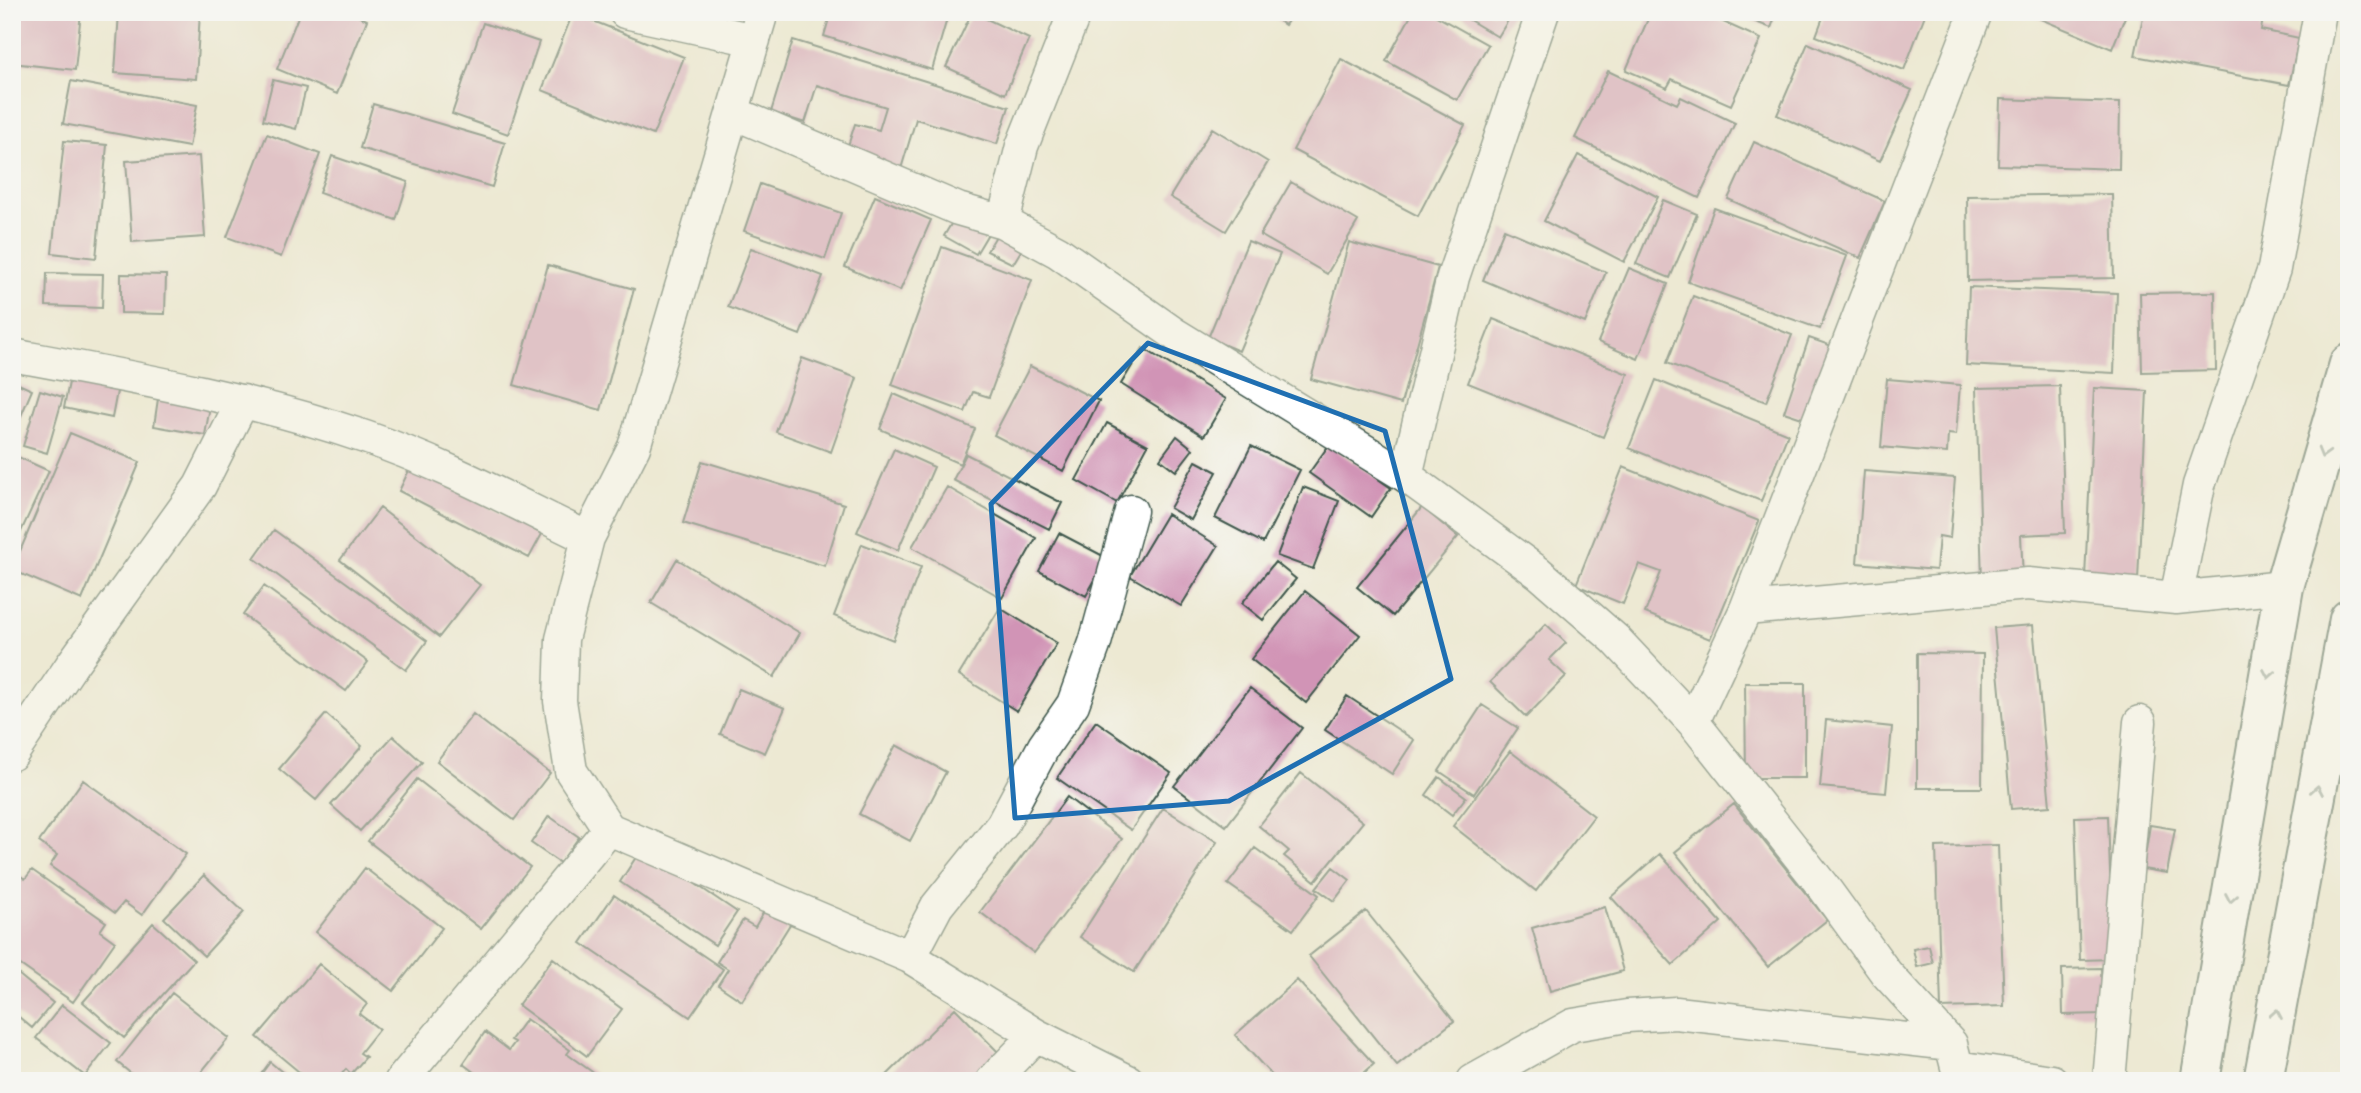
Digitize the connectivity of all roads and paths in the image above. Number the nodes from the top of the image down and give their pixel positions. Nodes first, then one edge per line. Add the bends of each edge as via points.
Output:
1 (625, 12) edge
2 (1075, 12) edge
3 (1543, 12) edge
4 (1976, 12) edge
5 (2320, 12) edge
6 (758, 26) edge
7 (734, 113) junction
8 (1003, 222) junction
9 (12, 355) edge
10 (2349, 364) edge
11 (243, 401) junction
12 (1406, 476) junction
13 (1131, 511) dead end
14 (588, 538) junction
15 (2284, 587) junction
16 (2175, 598) junction
17 (1746, 609) junction
18 (2349, 619) edge
19 (1693, 722) junction
20 (2140, 722) dead end
21 (12, 754) edge
22 (609, 829) junction
23 (910, 957) junction
24 (1036, 1035) junction
25 (1951, 1044) junction
26 (401, 1081) edge
27 (992, 1081) edge
28 (1128, 1081) edge
29 (1473, 1081) edge
30 (2052, 1081) edge
31 (2109, 1081) edge
32 (2200, 1081) edge
33 (2263, 1081) edge

1 - 6 street
2 - 8 street via 1022,146
3 - 12 street via 1453,277
4 - 17 street
5 - 16 street via 2274,269 2199,485
6 - 7 street
7 - 8 street via 958,209
7 - 14 street via 634,447
8 - 12 street via 1058,252 1176,335
9 - 11 street
10 -> 15 main road
11 - 14 street via 367,437
11 - 21 street via 201,486
12 - 19 street via 1539,572 1615,639
13 - 23 street via 1095,643 1073,704 1044,746 1002,825 937,906
14 - 22 street via 562,639 560,701 571,771
15 - 16 street
15 -> 32 main road
16 - 17 street via 2028,584
17 - 19 street
33 -> 18 main road
19 - 25 street via 1886,973
20 - 31 street
22 - 23 street
22 - 26 street
23 - 24 street
24 - 27 street
24 - 28 street
25 - 29 street via 1676,1013 1573,1025
25 - 30 street via 1957,1067

